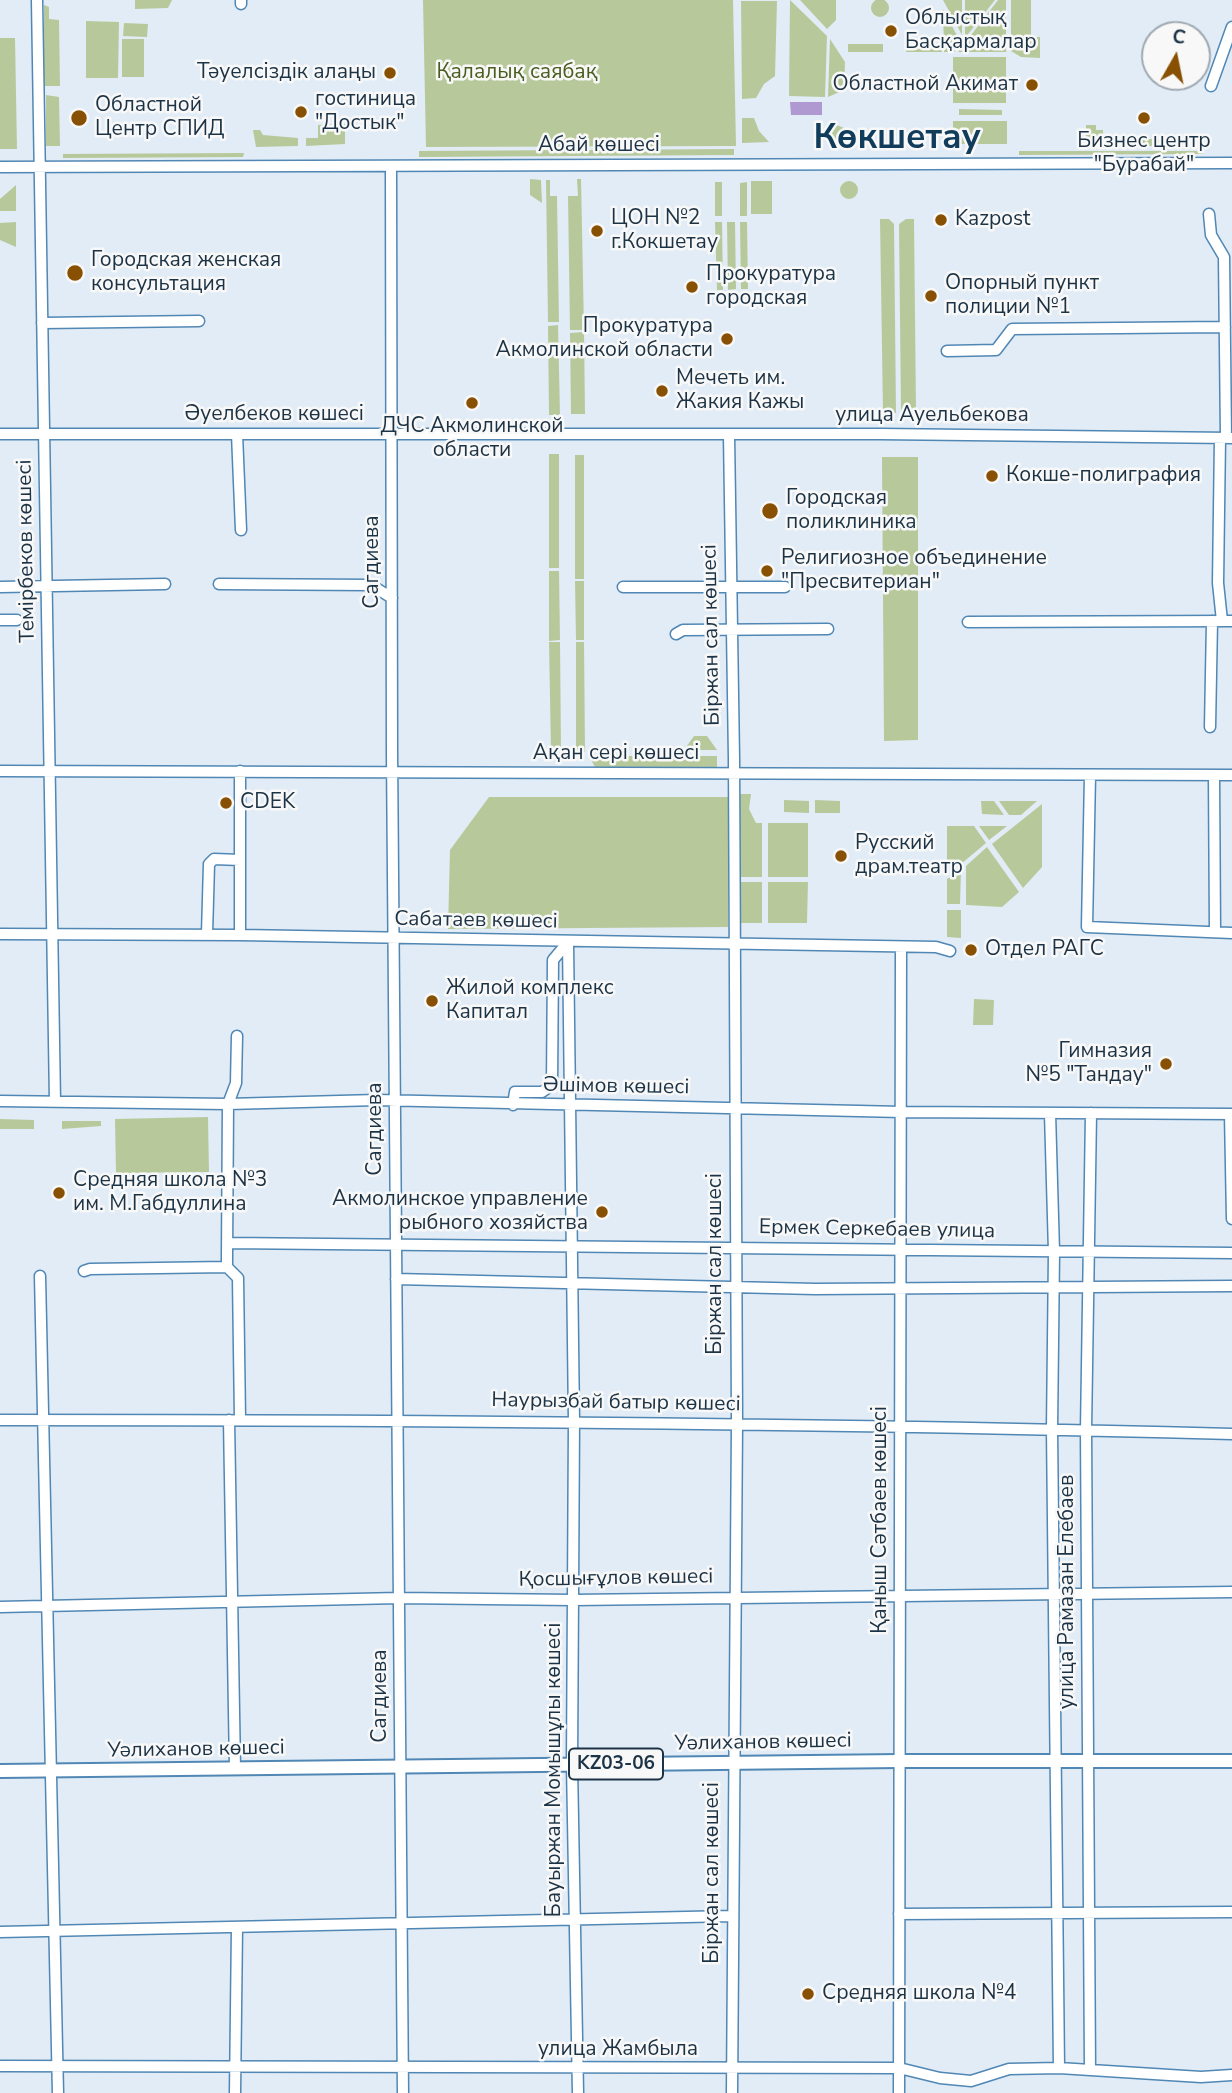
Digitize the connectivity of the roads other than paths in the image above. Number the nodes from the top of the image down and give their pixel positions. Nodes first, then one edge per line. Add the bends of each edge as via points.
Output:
1 (37, 0) edge
2 (1232, 27) edge
3 (1211, 86) dead end
4 (1232, 163) edge
5 (39, 166) junction
6 (391, 166) junction
7 (0, 167) edge
8 (1209, 214) dead end
9 (199, 321) dead end
10 (42, 323) junction
11 (1225, 327) junction
12 (947, 351) dead end
13 (0, 434) edge
14 (44, 434) junction
15 (237, 434) junction
16 (392, 434) junction
17 (729, 435) junction
18 (547, 436) joint
19 (1226, 438) edge
20 (241, 530) dead end
21 (165, 584) dead end
22 (219, 584) dead end
23 (46, 586) junction
24 (0, 587) edge
25 (623, 587) dead end
26 (785, 587) dead end
27 (730, 588) junction
28 (392, 598) junction
29 (0, 620) edge
30 (17, 620) dead end
31 (1222, 621) edge
32 (968, 622) dead end
33 (828, 629) dead end
34 (730, 630) junction
35 (676, 634) dead end
36 (1210, 727) dead end
37 (0, 771) edge
38 (50, 771) junction
39 (240, 771) junction
40 (392, 774) junction
41 (734, 774) junction
42 (1090, 775) junction
43 (1232, 775) edge
44 (1214, 776) junction
45 (240, 860) junction
46 (1215, 932) junction
47 (1232, 933) edge
48 (0, 934) edge
49 (52, 934) junction
50 (207, 934) junction
51 (240, 935) junction
52 (393, 939) junction
53 (568, 942) junction
54 (733, 944) junction
55 (901, 947) junction
56 (950, 951) dead end
57 (237, 1036) dead end
58 (0, 1101) edge
59 (55, 1101) junction
60 (396, 1101) junction
61 (228, 1104) junction
62 (513, 1105) junction
63 (569, 1106) junction
64 (734, 1108) junction
65 (902, 1112) junction
66 (1050, 1113) junction
67 (1091, 1113) junction
68 (1231, 1114) edge
69 (1232, 1219) edge
70 (227, 1243) junction
71 (396, 1243) junction
72 (571, 1245) junction
73 (736, 1248) junction
74 (901, 1248) junction
75 (1054, 1252) junction
76 (1087, 1252) junction
77 (1232, 1253) edge
78 (227, 1267) junction
79 (84, 1272) dead end
80 (40, 1276) dead end
81 (396, 1279) junction
82 (572, 1281) junction
83 (736, 1285) junction
84 (900, 1286) junction
85 (1054, 1286) junction
86 (1087, 1286) junction
87 (1232, 1286) edge
88 (0, 1420) edge
89 (44, 1420) junction
90 (234, 1420) junction
91 (398, 1420) junction
92 (575, 1421) junction
93 (737, 1423) junction
94 (900, 1425) junction
95 (1052, 1429) junction
96 (1086, 1430) junction
97 (1232, 1434) edge
98 (1232, 1592) edge
99 (1053, 1593) junction
100 (1086, 1593) junction
101 (900, 1594) junction
102 (735, 1597) junction
103 (399, 1598) junction
104 (573, 1600) junction
105 (234, 1601) junction
106 (46, 1605) junction
107 (0, 1607) edge
108 (900, 1761) junction
109 (1056, 1761) junction
110 (1088, 1761) junction
111 (1232, 1761) edge
112 (733, 1763) junction
113 (572, 1765) junction
114 (401, 1767) junction
115 (235, 1769) junction
116 (0, 1771) edge
117 (49, 1771) junction
118 (1232, 1912) edge
119 (1058, 1913) junction
120 (1087, 1913) junction
121 (899, 1914) junction
122 (732, 1916) junction
123 (574, 1919) junction
124 (402, 1922) junction
125 (237, 1927) junction
126 (0, 1932) edge
127 (54, 1932) junction
128 (57, 2065) junction
129 (0, 2066) edge
130 (235, 2066) junction
131 (403, 2067) junction
132 (899, 2068) junction
133 (1059, 2068) junction
134 (578, 2069) junction
135 (731, 2070) junction
136 (1090, 2070) junction
137 (1232, 2075) edge
138 (58, 2093) edge
139 (235, 2093) edge
140 (403, 2093) edge
141 (578, 2093) edge
142 (732, 2093) edge
143 (899, 2093) edge

1 - 5 street, Темірбеков көшесі
2 - 3 street
4 - 6 street, Абай көшесі
5 - 6 street, Абай көшесі
5 - 7 street, Абай көшесі
5 - 10 street, Темірбеков көшесі
6 - 16 street, Сагдиева
8 - 11 street via 1210,236 1223,257
9 - 10 street
10 - 14 street, Темірбеков көшесі
11 - 12 street via 1012,329 996,350
11 - 19 street
13 - 14 street, Әуелбеков көшесі
14 - 15 street, Әуелбеков көшесі
14 - 23 street, Темірбеков көшесі
15 - 16 street, Әуелбеков көшесі
15 - 20 street
16 - 18 street, Әуелбеков көшесі
16 - 28 street, Сагдиева
17 - 18 street, улица Ауельбекова
17 - 19 street, улица Ауельбекова
17 - 27 street, Біржан сал көшесі
19 - 31 street via 1218,583
21 - 23 street
22 - 28 street via 372,585
23 - 24 street
23 - 38 street, Темірбеков көшесі
25 - 27 street
26 - 27 street
27 - 34 street, Біржан сал көшесі
28 - 40 street, Сагдиева
29 - 30 street
31 - 32 street
31 - 36 street
33 - 34 street
34 - 35 street
34 - 41 street, Біржан сал көшесі
37 - 38 street, Ақан сері көшесі
38 - 39 street, Ақан сері көшесі
38 - 49 street, Темірбеков көшесі
39 - 40 street, Ақан сері көшесі
39 - 45 street
40 - 41 street, Ақан сері көшесі
40 - 52 street, Сагдиева
41 - 42 street, Ақан сері көшесі
41 - 54 street, Біржан сал көшесі
42 - 44 street, Ақан сері көшесі
42 - 46 street via 1087,927
43 - 44 street, Ақан сері көшесі
44 - 46 street
45 - 50 street via 214,859 209,864
45 - 51 street
46 - 47 street
48 - 49 street, Сабатаев көшесі
49 - 50 street, Сабатаев көшесі
49 - 59 street, Темірбеков көшесі
50 - 51 street, Сабатаев көшесі
51 - 52 street, Сабатаев көшесі
52 - 53 street, Сабатаев көшесі
52 - 60 street, Сагдиева
53 - 54 street, Сабатаев көшесі
53 - 62 street via 553,960 552,1085 542,1093 515,1092
53 - 63 street, Бауыржан Момышұлы көшесі
54 - 55 street, Сабатаев көшесі
54 - 64 street, Біржан сал көшесі
55 - 56 street, Сабатаев көшесі
55 - 65 street, Қаныш Сәтбаев көшесі
57 - 61 street via 236,1083
58 - 59 street, Әшімов көшесі
59 - 61 street, Әшімов көшесі
60 - 61 street, Әшімов көшесі
60 - 62 street, Әшімов көшесі
60 - 71 street, Сагдиева
61 - 70 street
62 - 63 street, Әшімов көшесі
63 - 64 street, Әшімов көшесі
63 - 72 street, Бауыржан Момышұлы көшесі
64 - 65 street, Әшімов көшесі
64 - 73 street, Біржан сал көшесі
65 - 66 street, Әшімов көшесі
65 - 74 street, Қаныш Сәтбаев көшесі
66 - 67 street, Әшімов көшесі
66 - 75 street, улица Рамазан Елебаев
67 - 68 street, Әшімов көшесі
67 - 76 street, улица Рамазан Елебаев
68 - 69 street
70 - 71 street, Ермек Серкебаев улица
70 - 78 street
71 - 72 street, Ермек Серкебаев улица
71 - 81 street, Сагдиева
72 - 73 street, Ермек Серкебаев улица
72 - 82 street, Бауыржан Момышұлы көшесі
73 - 74 street, Ермек Серкебаев улица
73 - 83 street, Біржан сал көшесі
74 - 75 street, Ермек Серкебаев улица
74 - 84 street, Қаныш Сәтбаев көшесі
75 - 76 street, Ермек Серкебаев улица
75 - 85 street, улица Рамазан Елебаев
76 - 77 street, Ермек Серкебаев улица
76 - 86 street, улица Рамазан Елебаев
78 - 79 street
78 - 90 street via 238,1278
80 - 89 street
81 - 82 street
81 - 91 street, Сагдиева
82 - 83 street
82 - 92 street, Бауыржан Момышұлы көшесі
83 - 84 street via 815,1289
83 - 93 street, Біржан сал көшесі
84 - 85 street
84 - 94 street, Қаныш Сәтбаев көшесі
85 - 86 street
85 - 95 street, улица Рамазан Елебаев
86 - 87 street
86 - 96 street, улица Рамазан Елебаев
88 - 89 street, Наурызбай батыр көшесі
89 - 90 street, Наурызбай батыр көшесі
89 - 106 street
90 - 91 street, Наурызбай батыр көшесі
90 - 105 street
91 - 92 street, Наурызбай батыр көшесі
91 - 103 street, Сагдиева
92 - 93 street, Наурызбай батыр көшесі
92 - 104 street, Бауыржан Момышұлы көшесі
93 - 94 street, Наурызбай батыр көшесі
93 - 102 street, Біржан сал көшесі
94 - 95 street, Наурызбай батыр көшесі
94 - 101 street, Қаныш Сәтбаев көшесі
95 - 96 street, Наурызбай батыр көшесі
95 - 99 street, улица Рамазан Елебаев
96 - 97 street, Наурызбай батыр көшесі
96 - 100 street, улица Рамазан Елебаев
98 - 100 street, Қосшығұлов көшесі
99 - 100 street, Қосшығұлов көшесі
99 - 101 street, Қосшығұлов көшесі
99 - 109 street, улица Рамазан Елебаев
100 - 110 street, улица Рамазан Елебаев
101 - 102 street, Қосшығұлов көшесі
101 - 108 street, Қаныш Сәтбаев көшесі
102 - 104 street, Қосшығұлов көшесі
102 - 112 street, Біржан сал көшесі
103 - 104 street, Қосшығұлов көшесі
103 - 105 street, Қосшығұлов көшесі
103 - 114 street, Сагдиева
104 - 113 street, Бауыржан Момышұлы көшесі
105 - 106 street, Қосшығұлов көшесі
105 - 115 street
106 - 107 street, Қосшығұлов көшесі
106 - 117 street
108 - 109 main road, Уәлиханов көшесі / KZ03-06
108 - 112 main road, Уәлиханов көшесі / KZ03-06
108 - 121 street, Қаныш Сәтбаев көшесі
109 - 110 main road, Уәлиханов көшесі / KZ03-06
109 - 119 street, улица Рамазан Елебаев
110 - 111 main road, Уәлиханов көшесі / KZ03-06
110 - 120 street, улица Рамазан Елебаев
112 - 113 main road, Уәлиханов көшесі / KZ03-06
112 - 122 street, Біржан сал көшесі
113 - 114 main road, Уәлиханов көшесі / KZ03-06
113 - 123 street, Бауыржан Момышұлы көшесі
114 - 115 main road, Уәлиханов көшесі / KZ03-06
114 - 124 street, Сагдиева
115 - 117 main road, Уәлиханов көшесі / KZ03-06
116 - 117 main road, Уәлиханов көшесі / KZ03-06
117 - 127 street
118 - 120 street
119 - 120 street
119 - 121 street
119 - 133 street, улица Рамазан Елебаев
120 - 136 street, улица Рамазан Елебаев
121 - 132 street, Қаныш Сәтбаев көшесі
122 - 123 street
122 - 135 street, Біржан сал көшесі
123 - 124 street
123 - 134 street, Бауыржан Момышұлы көшесі
124 - 125 street
124 - 131 street, Сагдиева
125 - 127 street
125 - 130 street
126 - 127 street
127 - 128 street
128 - 129 street, улица Жамбыла
128 - 130 street, улица Жамбыла
128 - 138 street
130 - 131 street, улица Жамбыла
130 - 139 street
131 - 134 street, улица Жамбыла
131 - 140 street, Сагдиева
132 - 133 street, улица Жамбыла via 971,2081 1009,2069
132 - 135 street, улица Жамбыла
132 - 143 street, Қаныш Сәтбаев көшесі
133 - 136 street, улица Жамбыла
134 - 135 street, улица Жамбыла
134 - 141 street, Бауыржан Момышұлы көшесі
135 - 142 street, Біржан сал көшесі
136 - 137 street, улица Жамбыла

